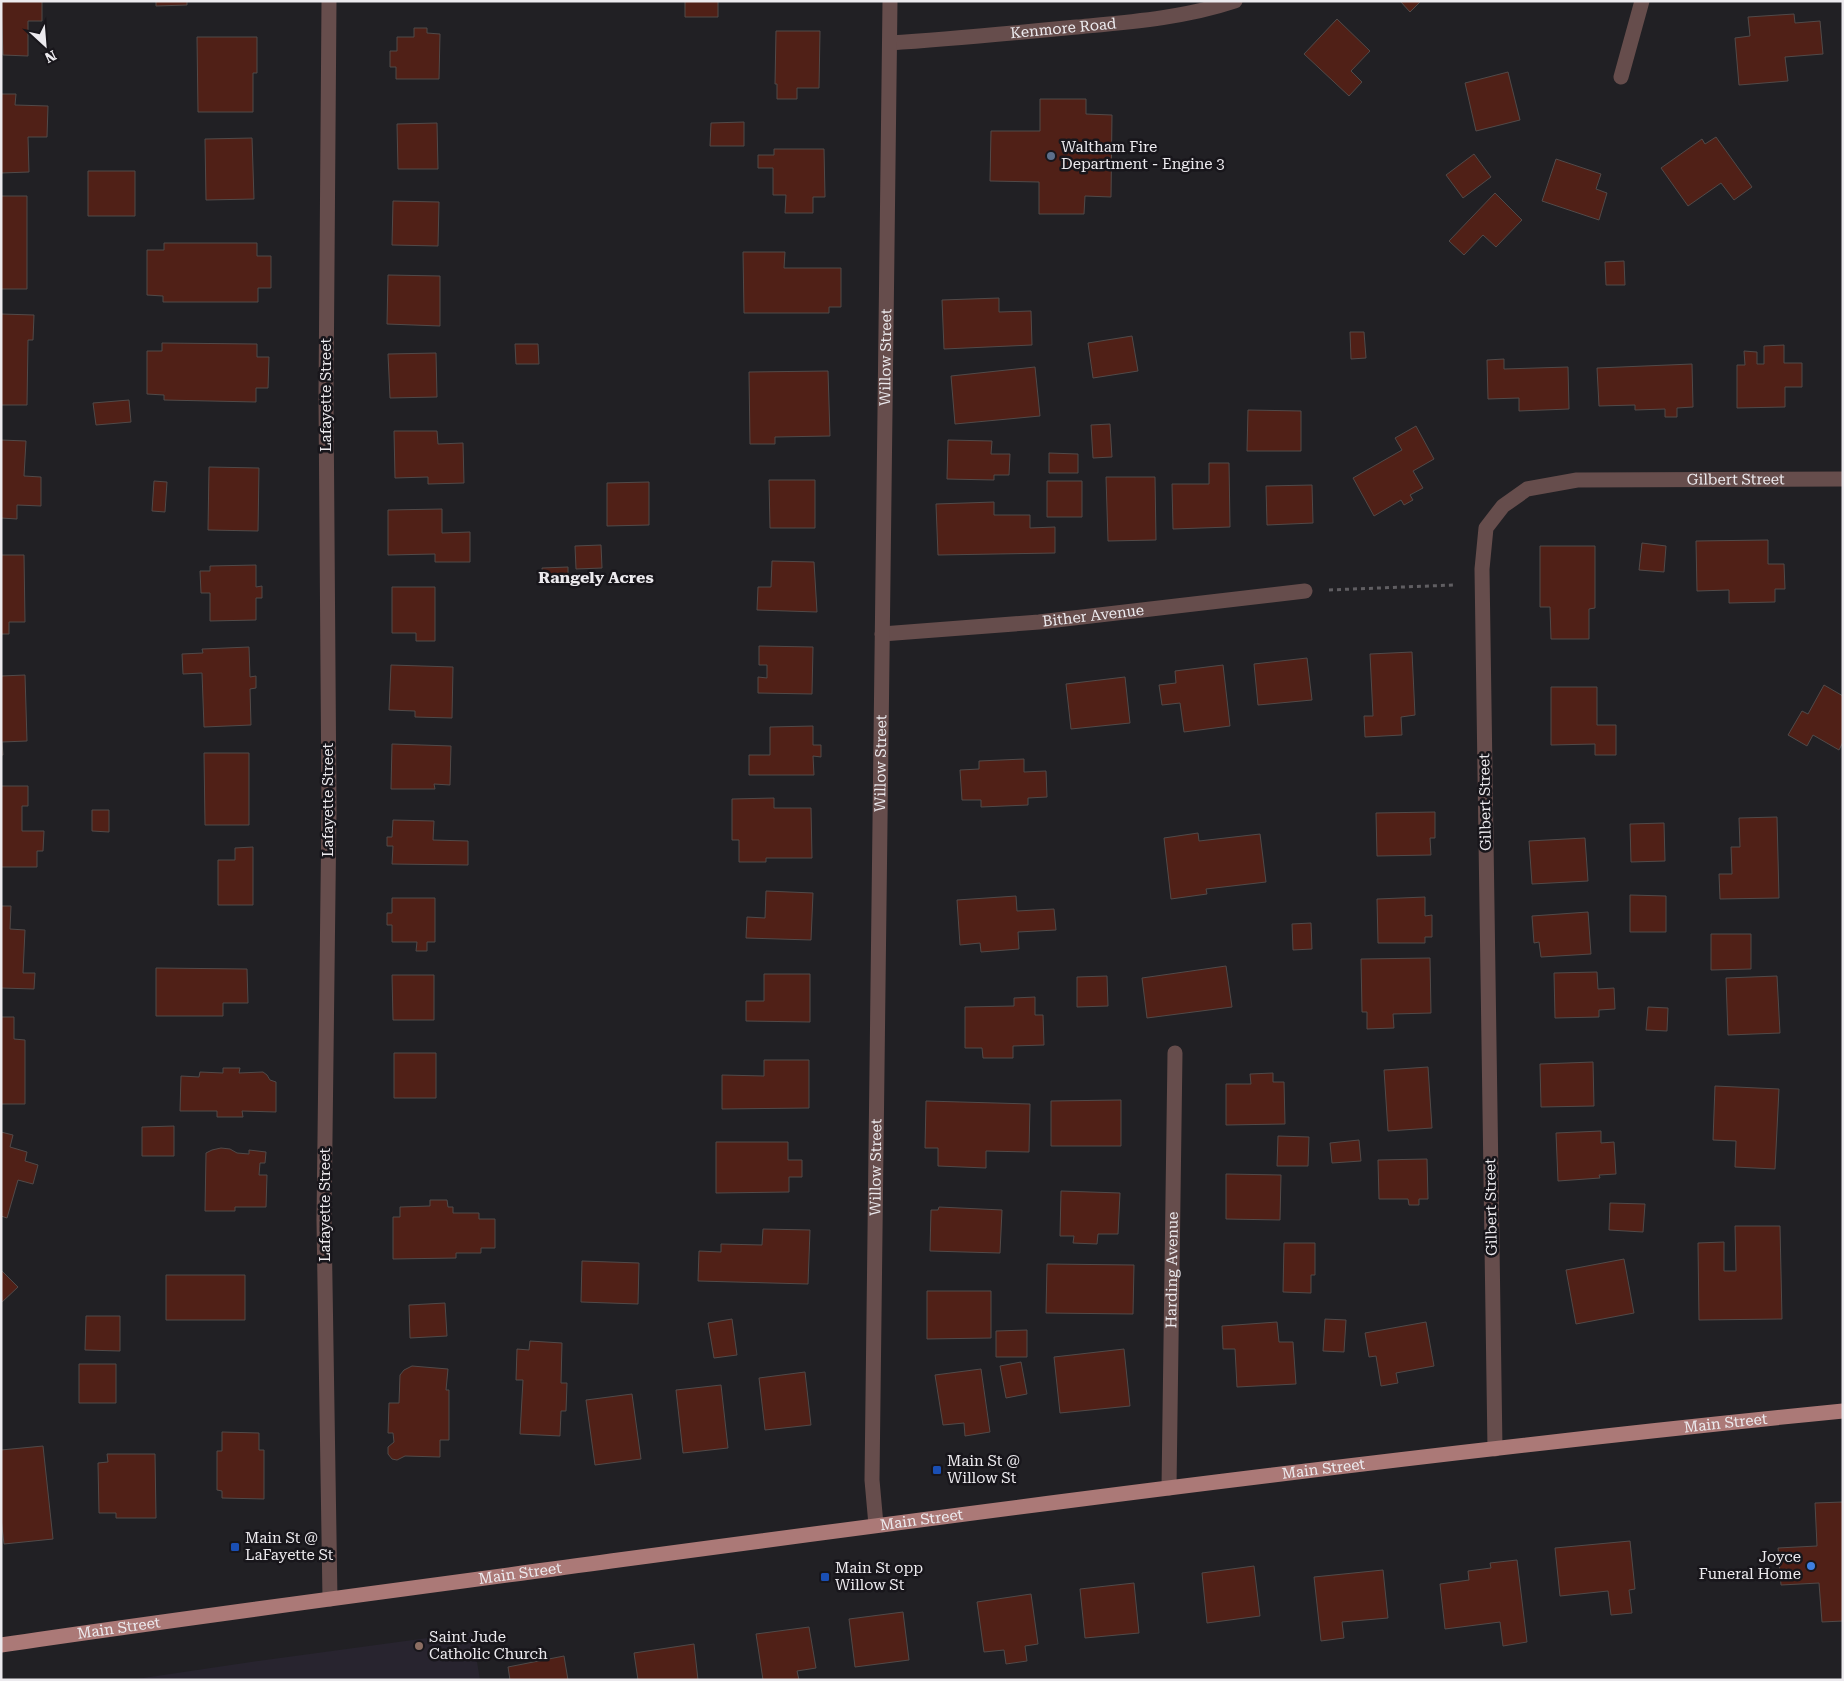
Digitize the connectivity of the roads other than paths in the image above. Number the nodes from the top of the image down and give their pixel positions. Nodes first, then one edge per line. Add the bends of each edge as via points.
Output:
1 (329, 1) edge
2 (890, 1) edge
3 (1235, 1) edge
4 (1642, 1) edge
5 (890, 43) junction
6 (1621, 77) dead end
7 (1843, 480) edge
8 (1305, 591) road end
9 (882, 634) junction
10 (1175, 1052) dead end
11 (1843, 1411) edge
12 (1495, 1449) junction
13 (1169, 1488) junction
14 (876, 1525) junction
15 (330, 1600) junction
16 (1, 1644) edge

1 - 15 street, Lafayette Street via 326,396 329,809 324,1220
2 - 5 street, Willow Street
3 - 5 street, Kenmore Road via 1212,9 1153,19
4 - 6 street
5 - 9 street, Willow Street
7 - 12 street, Gilbert Street via 1577,480 1526,489 1502,506 1486,528 1482,569
8 - 9 street, Bither Avenue via 1039,622
9 - 14 street, Willow Street via 872,1472
10 - 13 street, Harding Avenue
11 - 12 main road, Main Street
12 - 13 main road, Main Street
13 - 14 main road, Main Street
14 - 15 main road, Main Street
15 - 16 main road, Main Street

